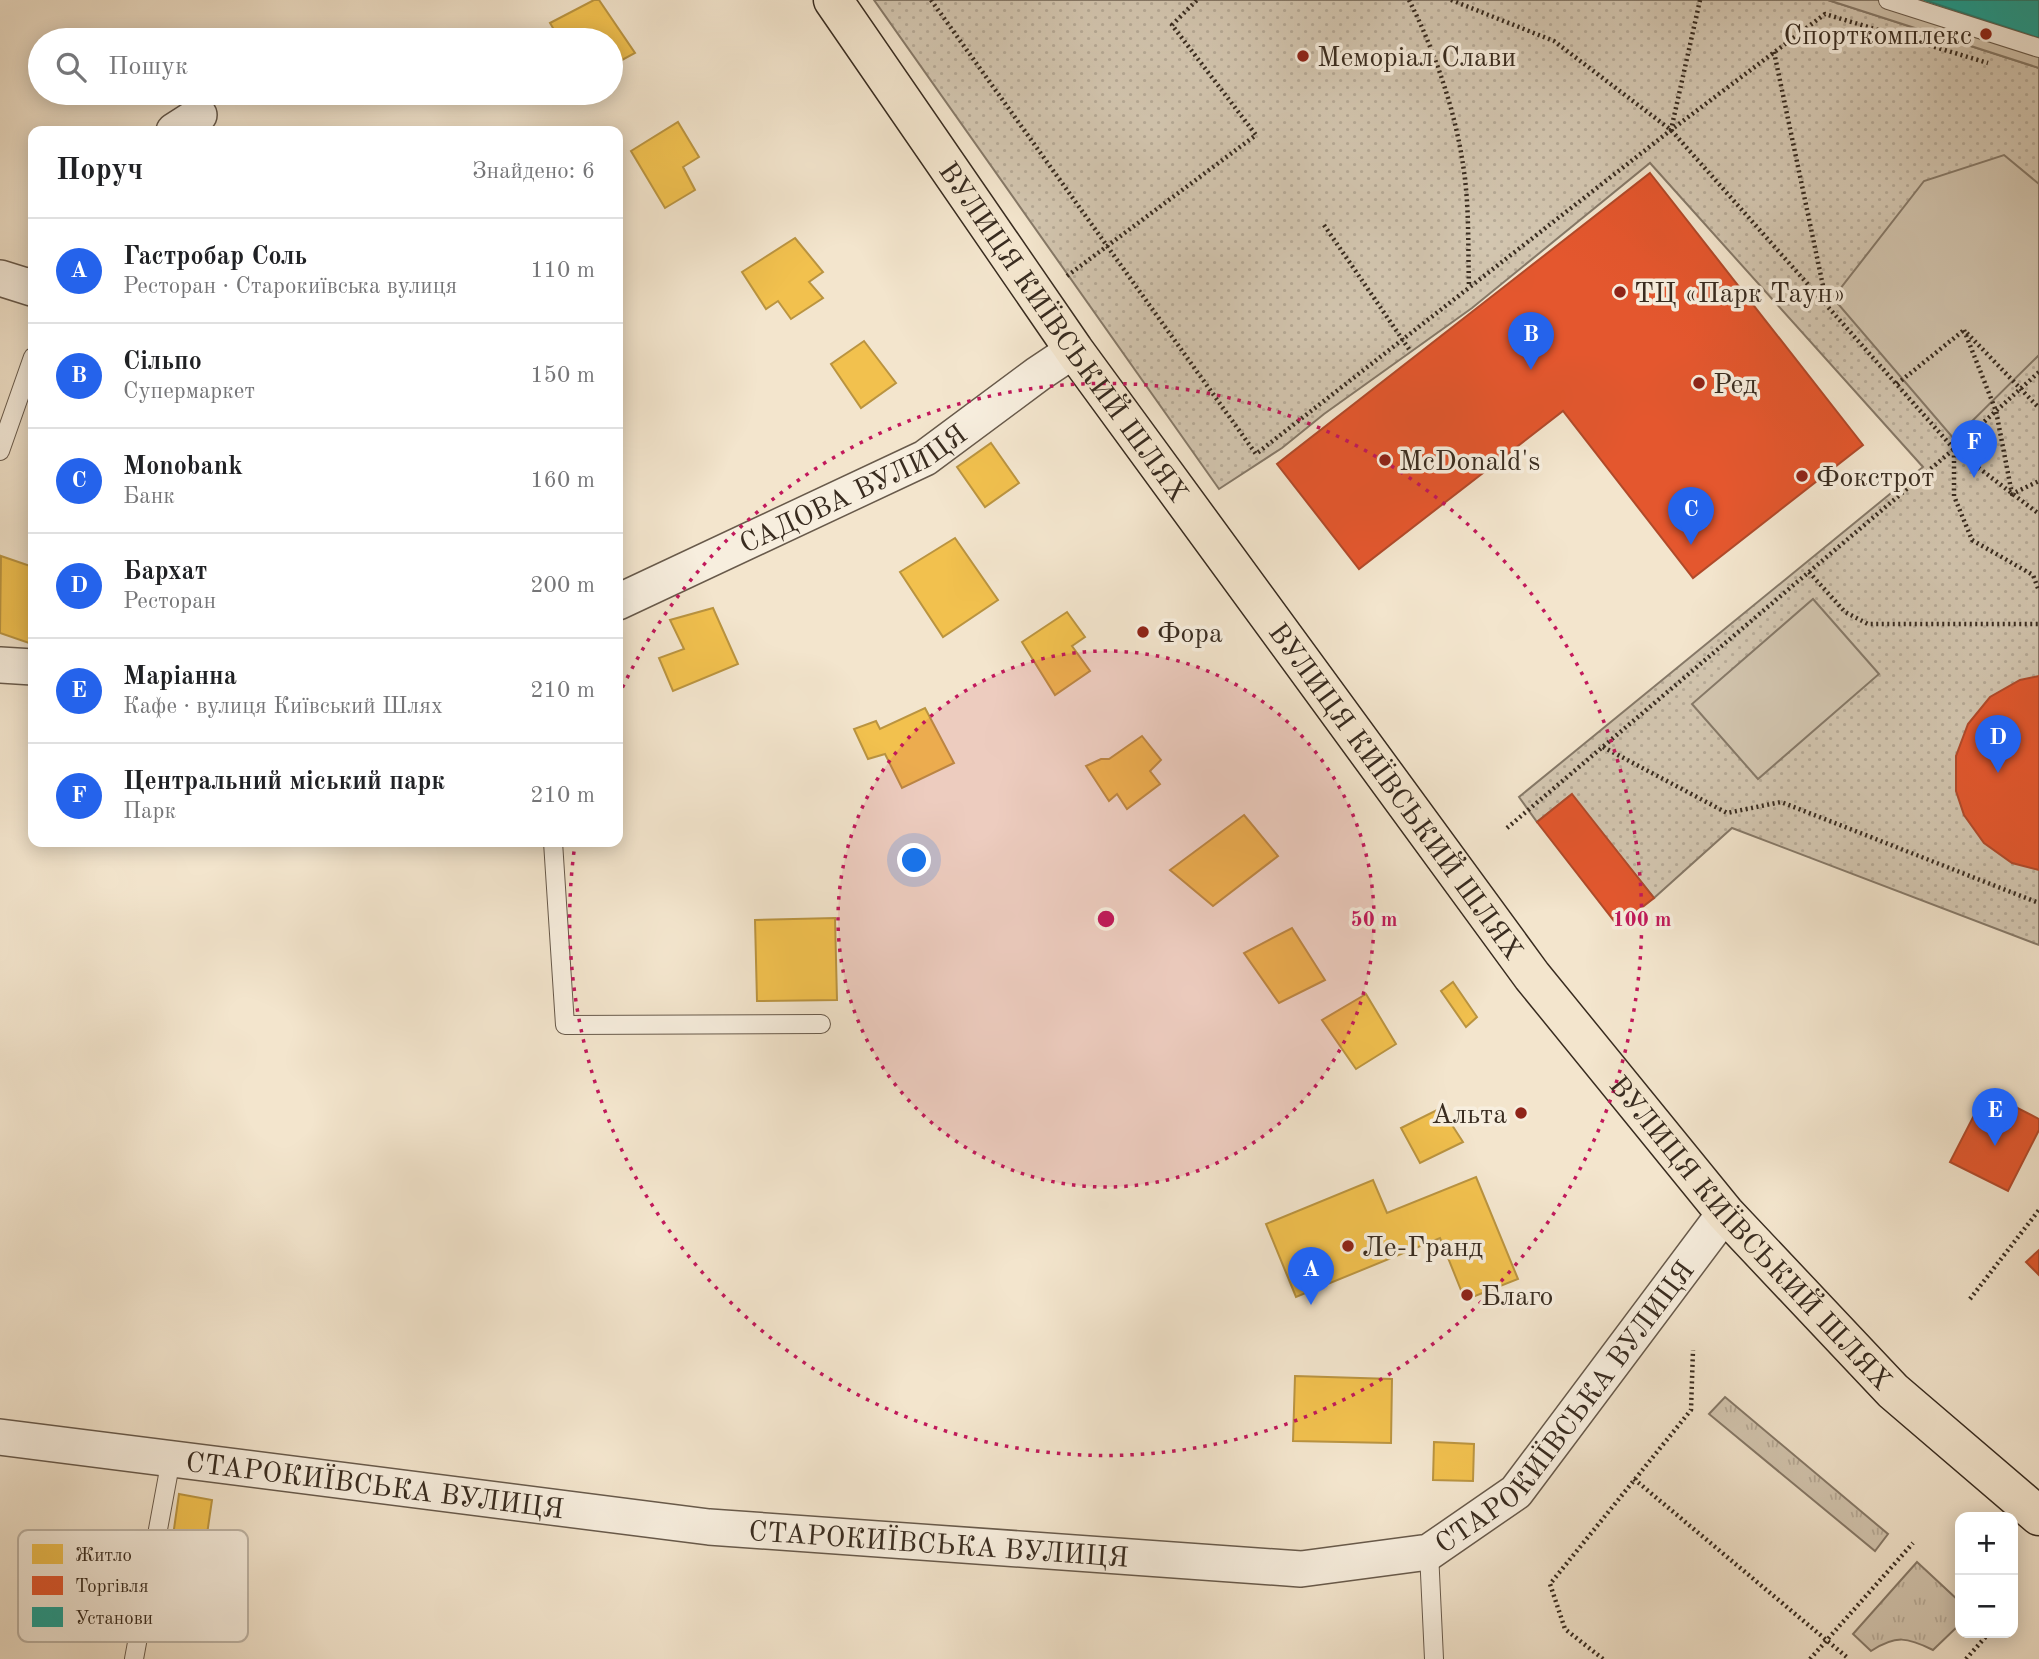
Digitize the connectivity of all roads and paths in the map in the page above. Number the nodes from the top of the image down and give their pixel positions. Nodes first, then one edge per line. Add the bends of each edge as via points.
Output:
1 (833, 0) edge
2 (931, 0) edge
3 (1197, 0) edge
4 (1409, 0) edge
5 (1451, 0) edge
6 (1700, 0) edge
7 (1888, 0) edge
8 (2039, 48) edge
9 (1774, 52) junction
10 (1989, 64) dead end
11 (1671, 130) junction
12 (1324, 225) dead end
13 (1108, 245) junction
14 (0, 278) edge
15 (28, 286) edge
16 (1469, 286) junction
17 (1038, 297) junction
18 (1828, 306) junction
19 (1964, 330) junction
20 (1402, 338) junction
21 (1074, 350) junction
22 (1411, 352) dead end
23 (28, 372) edge
24 (2039, 372) edge
25 (1897, 384) junction
26 (2021, 390) junction
27 (2039, 408) edge
28 (1996, 411) junction
29 (1954, 449) junction
30 (0, 451) edge
31 (2039, 481) edge
32 (2012, 494) junction
33 (2039, 514) edge
34 (1808, 572) junction
35 (2039, 591) edge
36 (623, 600) edge
37 (2039, 624) edge
38 (0, 665) edge
39 (28, 667) edge
40 (1603, 747) junction
41 (1507, 828) dead end
42 (553, 847) edge
43 (2039, 904) edge
44 (821, 1024) dead end
45 (2039, 1210) edge
46 (1724, 1213) junction
47 (1970, 1299) dead end
48 (1693, 1350) dead end
49 (0, 1437) edge
50 (171, 1459) junction
51 (1634, 1479) junction
52 (2039, 1516) edge
53 (158, 1530) edge
54 (1913, 1543) dead end
55 (1429, 1552) junction
56 (1985, 1638) edge
57 (1827, 1641) junction
58 (1434, 1659) edge
59 (1603, 1659) edge
60 (1810, 1659) edge
61 (1849, 1659) edge
62 (1966, 1659) edge

1 - 17 highway, ВУЛИЦЯ КИЇВСЬКИЙ ШЛЯХ
2 - 13 path
3 - 13 path via 1172,25 1256,135
4 - 16 path via 1450,102 1466,188
5 - 11 path via 1554,41
6 - 11 path
7 - 8 lane
9 - 10 path via 1825,14
9 - 11 path
9 - 18 path
11 - 16 path
11 - 18 path
12 - 20 path
13 - 17 path
13 - 20 path via 1256,454
14 - 15 street
16 - 20 path
17 - 21 highway, ВУЛИЦЯ КИЇВСЬКИЙ ШЛЯХ
18 - 25 path
19 - 25 path
19 - 26 path
19 - 28 path
20 - 22 path
21 - 36 street, САДОВА ВУЛИЦЯ via 925,458
21 - 46 highway, ВУЛИЦЯ КИЇВСЬКИЙ ШЛЯХ via 1524,965
23 - 30 lane
24 - 26 path
25 - 29 path
26 - 27 path
26 - 28 path
28 - 29 path
28 - 32 path
29 - 32 path
29 - 34 path
29 - 35 path via 1954,496 1972,540 2033,575
31 - 32 path
32 - 33 path
34 - 37 path via 1845,612 1868,624
34 - 40 path
38 - 39 street
40 - 41 path
40 - 43 path via 1727,813 1781,802
42 - 44 lane via 565,1025
45 - 47 path
46 - 52 highway, ВУЛИЦЯ КИЇВСЬКИЙ ШЛЯХ via 1893,1391
46 - 55 street, СТАРОКИЇВСЬКА ВУЛИЦЯ via 1516,1492
48 - 51 path via 1690,1410
49 - 50 street, СТАРОКИЇВСЬКА ВУЛИЦЯ
50 - 53 lane
50 - 55 street, СТАРОКИЇВСЬКА ВУЛИЦЯ via 737,1529 1301,1569
51 - 57 path
51 - 59 path via 1550,1584 1564,1629
54 - 57 path
55 - 58 lane
56 - 62 path
57 - 60 path
57 - 61 path

